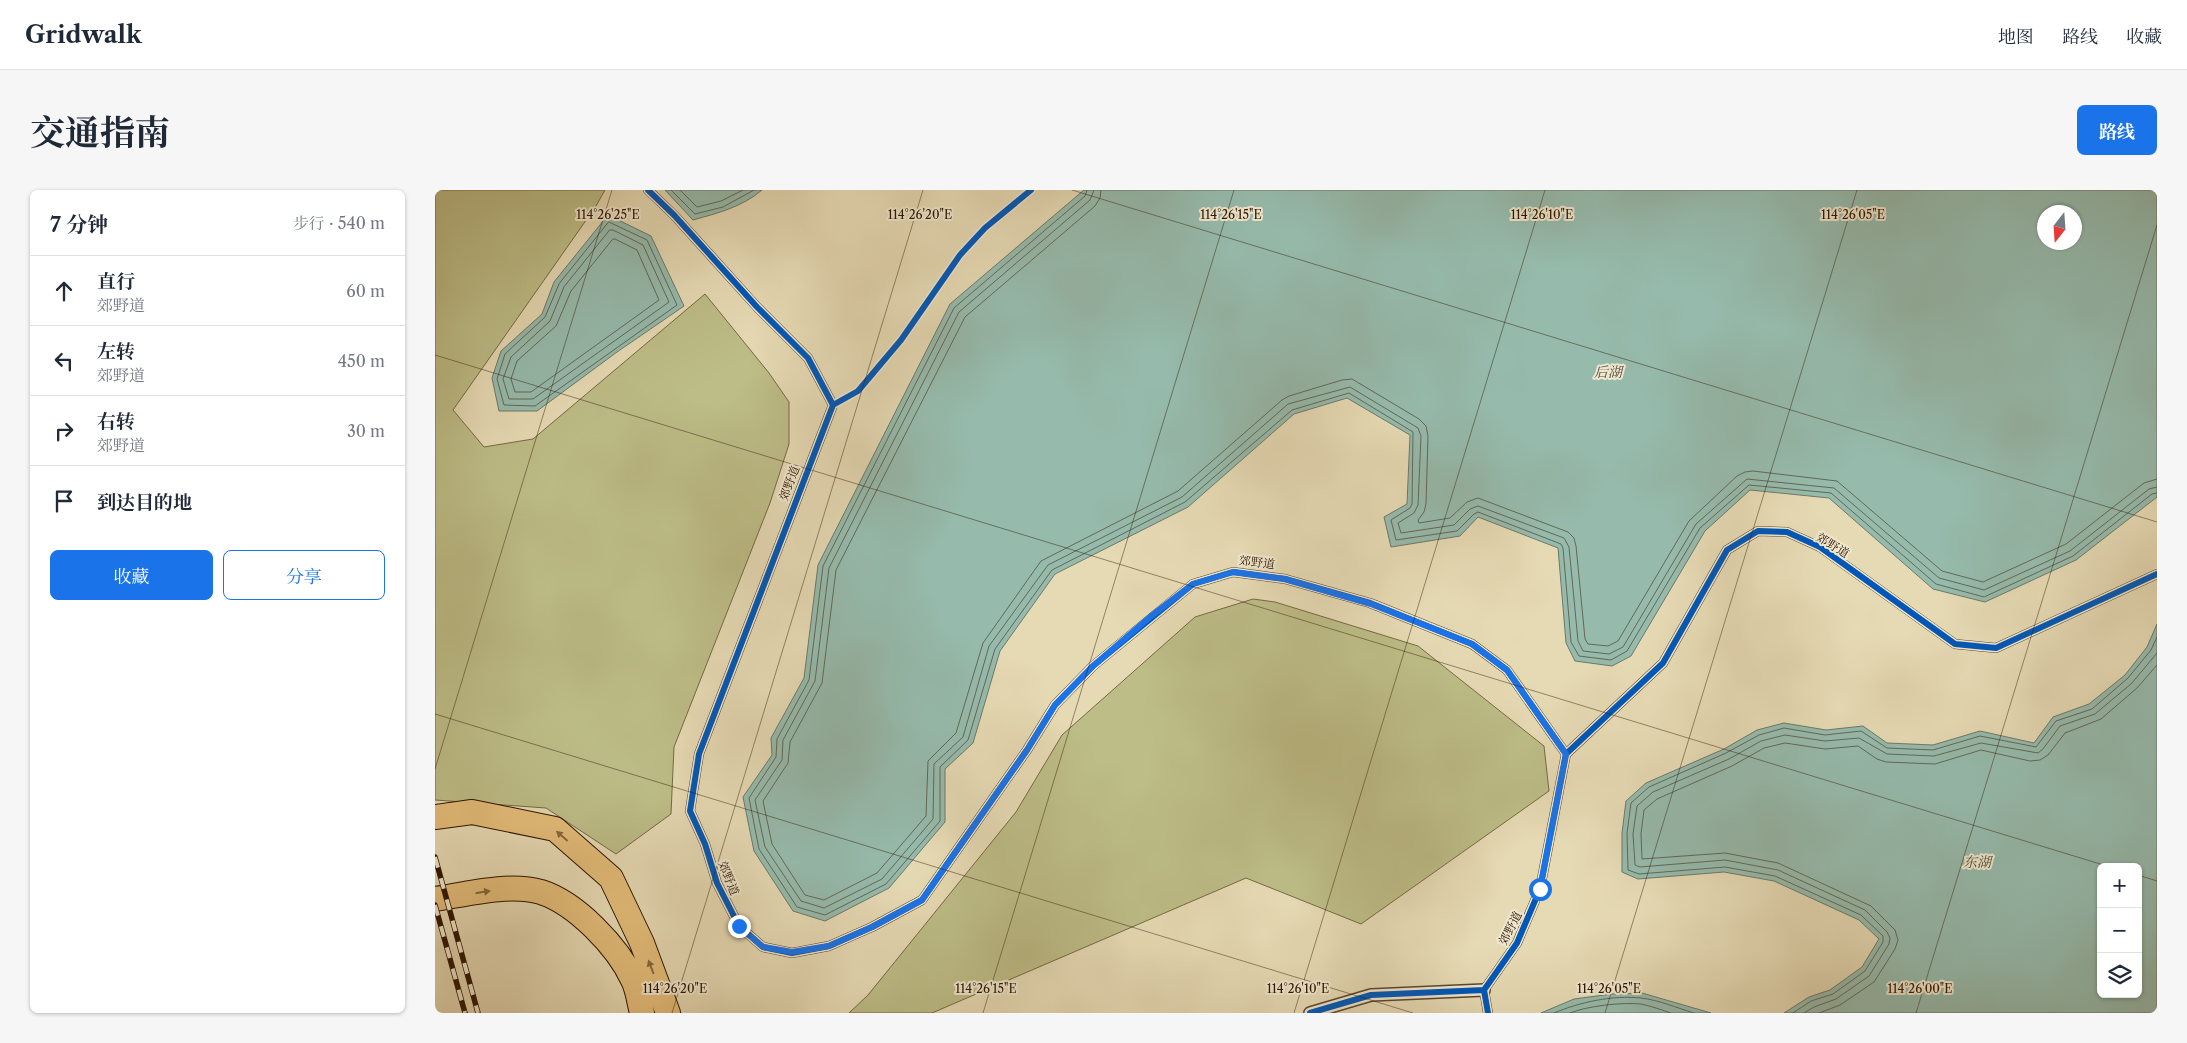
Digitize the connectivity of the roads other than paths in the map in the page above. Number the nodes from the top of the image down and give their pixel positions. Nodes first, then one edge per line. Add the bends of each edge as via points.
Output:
1 (648, 190) edge
2 (2157, 574) edge
3 (1566, 754) junction
4 (435, 818) edge
5 (435, 899) edge
6 (1484, 990) junction
7 (641, 1013) edge
8 (669, 1013) edge
9 (1310, 1013) edge
10 (1488, 1013) edge

1 - 3 lane, 郊野道 via 808,358 833,405 699,754 690,811 717,883 739,926 763,947 792,952 829,946 922,900 1061,699 1093,666 1193,584 1233,572 1285,579 1371,604 1472,644 1507,670
2 - 3 lane, 郊野道 via 1996,648 1955,644 1820,547 1787,532 1758,531 1727,550 1663,663
3 - 6 lane, 郊野道 via 1540,889 1517,943
8 -> 4 main road via 642,943 611,878 555,829 472,812
5 -> 7 main road via 503,888 541,892 571,908 610,944 633,980
6 - 9 street via 1371,995
6 - 10 lane

